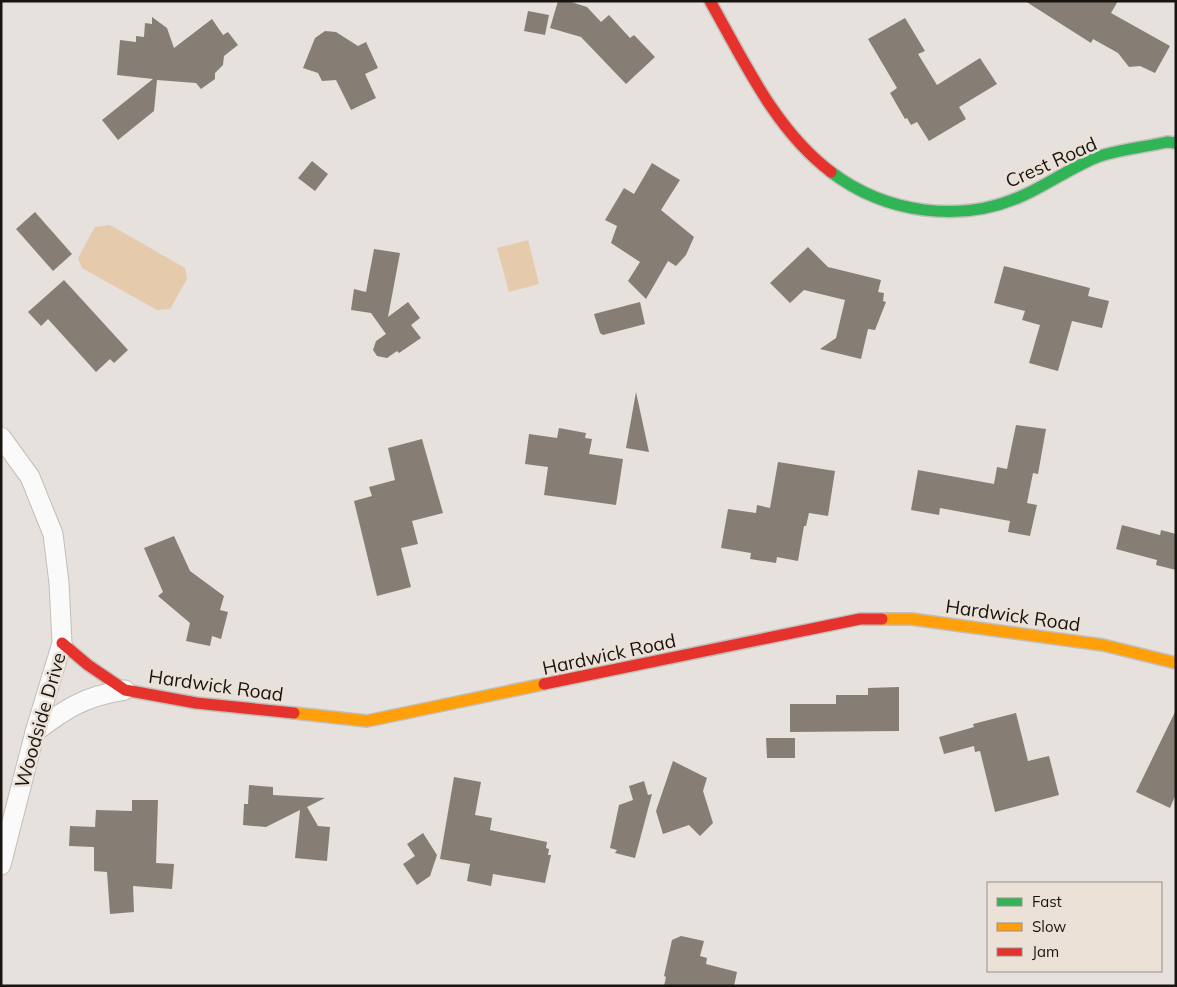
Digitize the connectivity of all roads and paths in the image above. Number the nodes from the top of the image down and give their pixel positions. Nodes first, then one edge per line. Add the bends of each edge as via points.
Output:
1 (710, 1) edge
2 (1176, 142) edge
3 (1, 437) edge
4 (62, 643) junction
5 (1176, 663) edge
6 (125, 690) junction
7 (35, 732) junction
8 (1, 865) edge

1 - 2 street, Crest Road via 756,82 796,142 828,173 868,196 899,207 950,213 1008,202 1095,158
3 - 4 street, Woodside Drive via 30,477 53,534
4 - 6 street, Hardwick Road
4 - 7 street, Woodside Drive
5 - 6 street, Hardwick Road via 1103,645 911,619 860,619 367,721 196,703
6 - 7 street via 98,694 62,711
7 - 8 street, Woodside Drive

